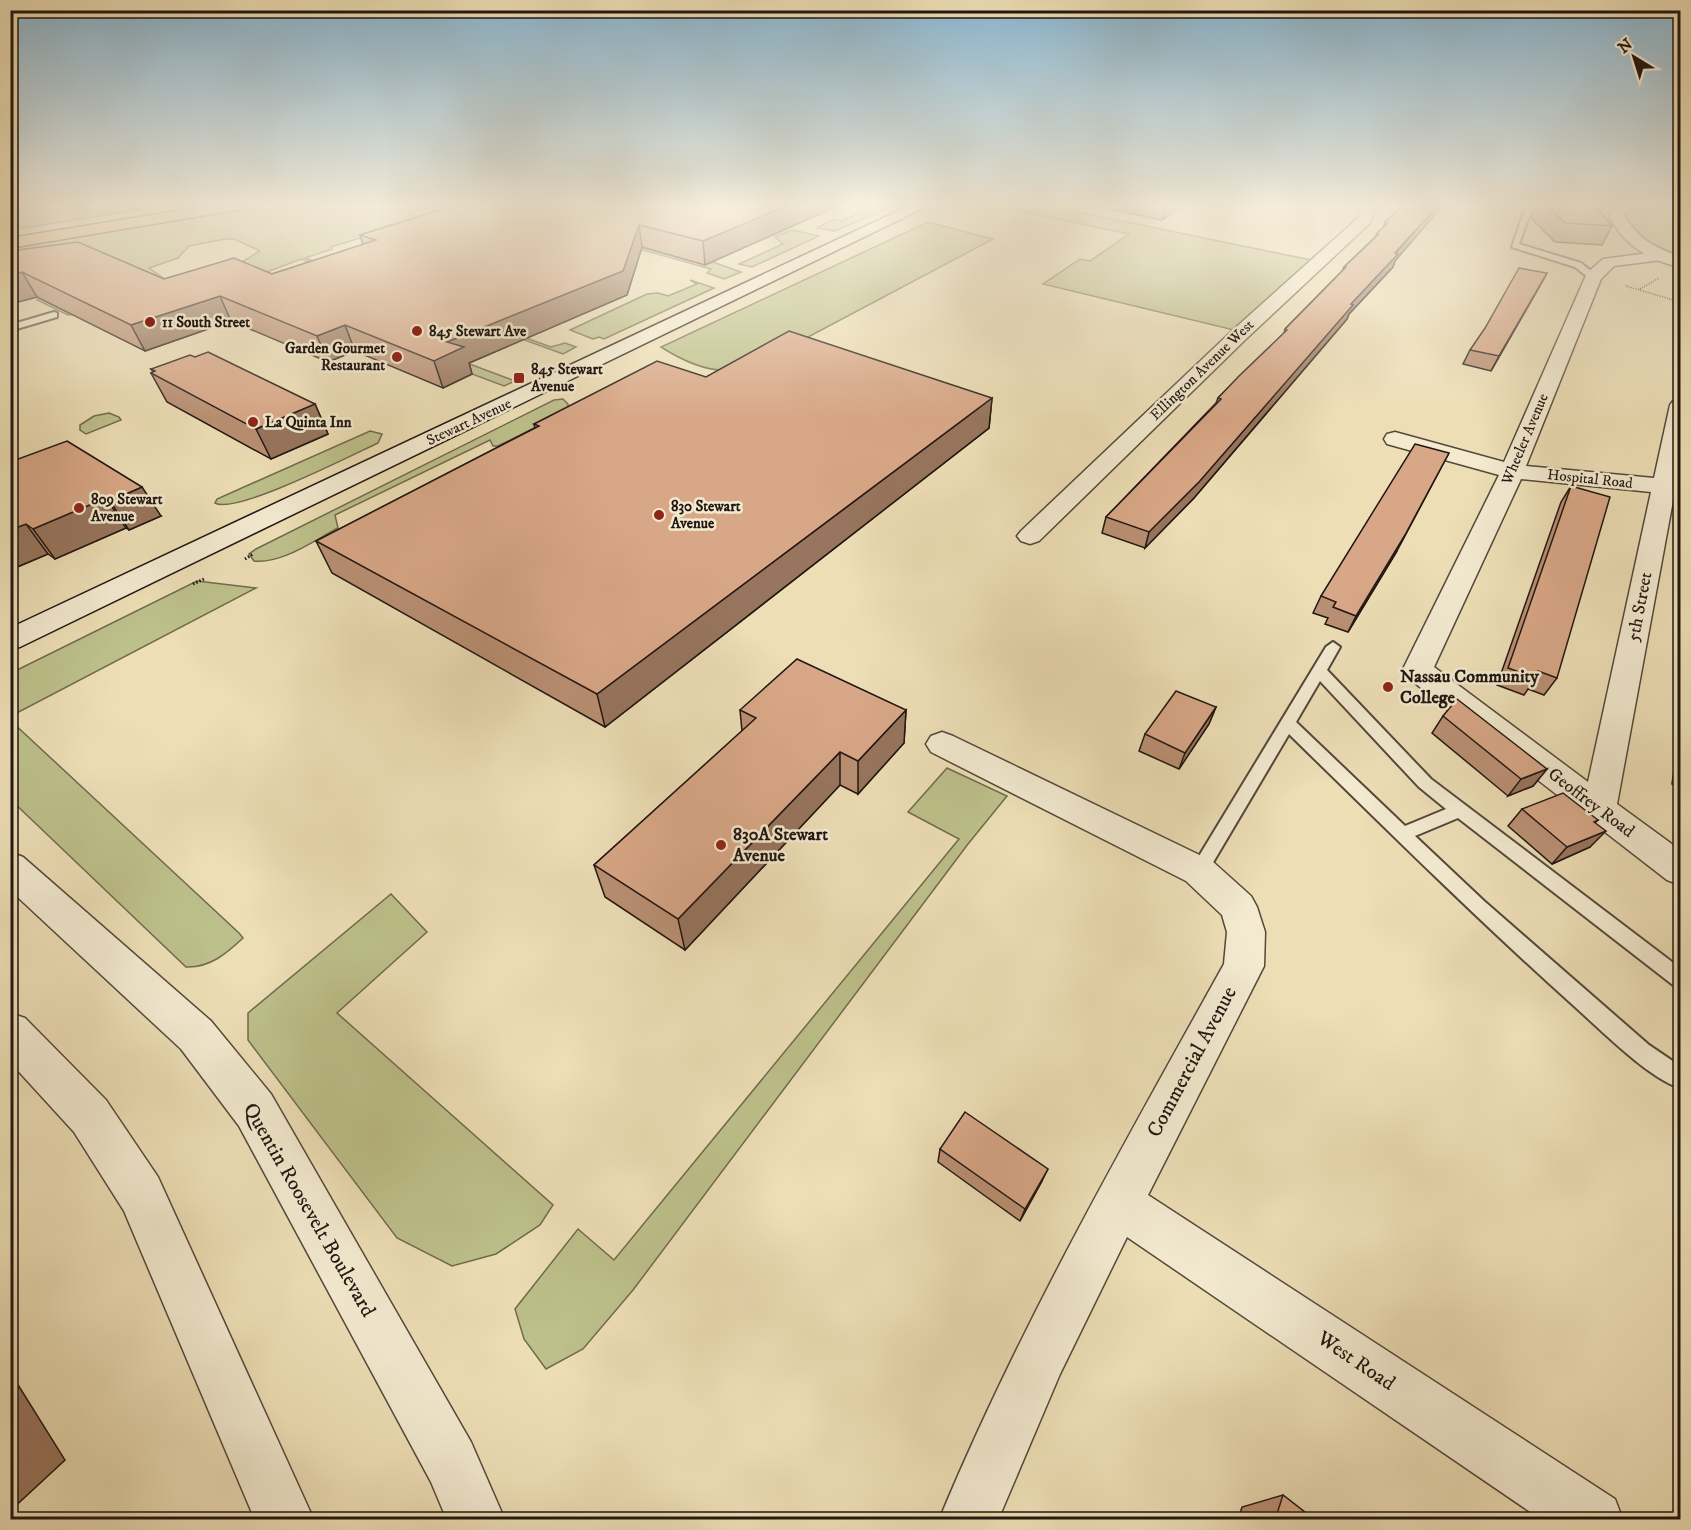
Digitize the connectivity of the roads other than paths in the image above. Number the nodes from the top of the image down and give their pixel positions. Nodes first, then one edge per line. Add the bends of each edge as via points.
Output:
1 (779, 274) edge
2 (1305, 274) edge
3 (1590, 274) edge
4 (1596, 274) edge
5 (1593, 277) junction
6 (54, 315) edge
7 (10, 328) edge
8 (1680, 405) edge
9 (1395, 439) dead end
10 (1511, 471) junction
11 (1672, 488) edge
12 (1030, 536) dead end
13 (10, 640) edge
14 (1333, 647) dead end
15 (1418, 669) joint
16 (1319, 670) junction
17 (1287, 723) junction
18 (942, 744) dead end
19 (1599, 809) junction
20 (1460, 810) junction
21 (1401, 835) junction
22 (10, 867) edge
23 (1680, 870) edge
24 (1199, 871) junction
25 (1680, 979) edge
26 (10, 1032) edge
27 (1680, 1078) edge
28 (1118, 1203) junction
29 (285, 1520) edge
30 (476, 1520) edge
31 (968, 1520) edge
32 (1594, 1520) edge

1 - 13 street, Stewart Avenue
2 - 12 street, Ellington Avenue West
3 - 5 lane
4 - 5 street
5 - 10 street, Wheeler Avenue
6 - 7 lane
8 - 11 street, 5th Street
9 - 10 street, Hospital Road
10 - 11 street, Hospital Road
10 - 15 street, Wheeler Avenue
11 - 19 street, 5th Street
14 - 16 lane
15 - 19 street, Geoffrey Road
16 - 17 lane
16 - 20 lane via 1425,783
17 - 21 lane
17 - 24 lane
18 - 24 street, Commercial Avenue
19 - 23 street, Geoffrey Road
20 - 21 lane
20 - 25 lane
21 - 27 lane via 1633,1044
22 - 30 street, Quentin Roosevelt Boulevard via 196,1035 255,1110 451,1462
24 - 28 street, Commercial Avenue via 1238,907 1246,932 1244,966
26 - 29 street via 90,1116 141,1194
28 - 31 street, Commercial Avenue via 1041,1355
28 - 32 street, West Road

